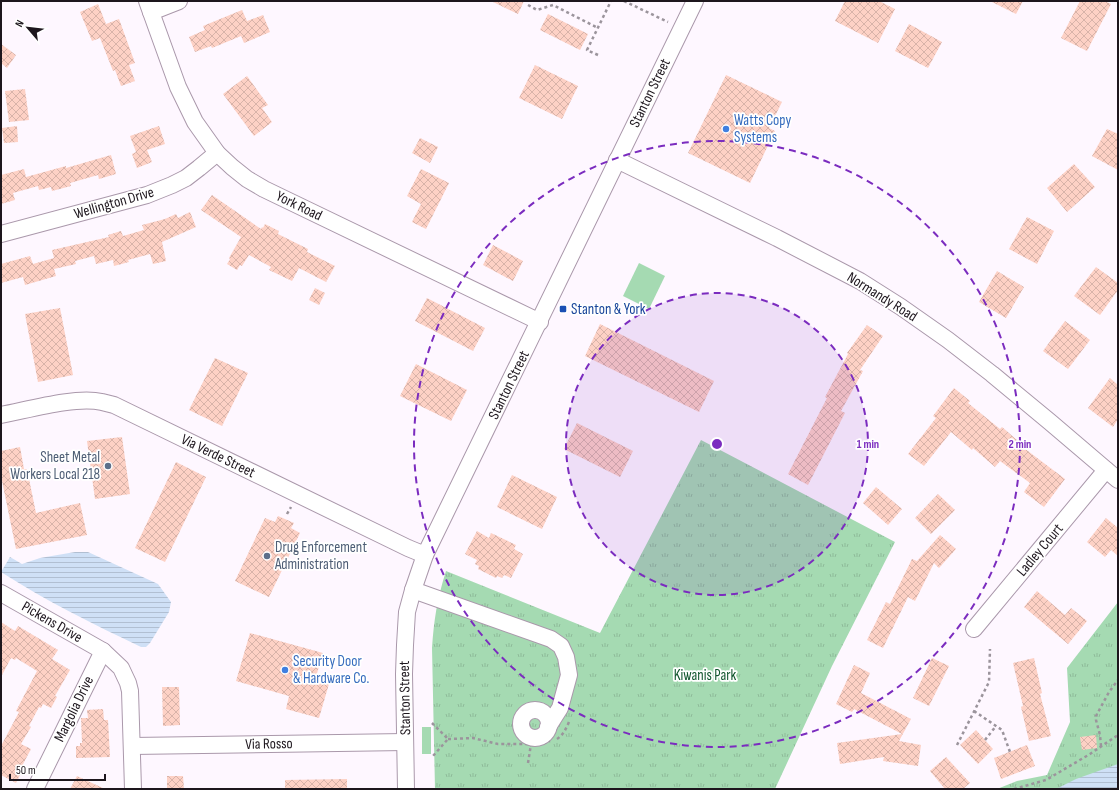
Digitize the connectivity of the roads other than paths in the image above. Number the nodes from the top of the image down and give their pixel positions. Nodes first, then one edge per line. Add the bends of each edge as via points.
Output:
1 (179, 1) edge
2 (695, 1) edge
3 (149, 6) edge
4 (216, 153) junction
5 (617, 160) junction
6 (1, 234) edge
7 (540, 322) junction
8 (1, 415) edge
9 (1112, 475) edge
10 (425, 555) junction
11 (413, 590) junction
12 (1, 593) edge
13 (974, 629) dead end
14 (103, 651) junction
15 (548, 727) dead end
16 (405, 742) junction
17 (132, 746) junction
18 (35, 789) edge
19 (133, 789) edge
20 (406, 789) edge

1 - 3 street
2 - 5 street, Stanton Street
3 - 4 street, York Road via 178,87 195,122
4 - 6 street, Wellington Drive via 186,178 147,195
4 - 7 street, York Road via 247,179 264,189
5 - 7 street, Stanton Street
5 - 9 street, Normandy Road via 777,238 860,281 901,307 992,374
7 - 10 street, Stanton Street
8 - 10 street, Via Verde Street via 83,401 114,405
9 - 13 street, Ladley Court
10 - 11 street, Stanton Street
11 - 15 street via 551,639 561,646 569,675 560,708
11 - 16 street, Stanton Street via 407,612 405,645
12 - 14 street, Pickens Drive
14 - 17 street, Pickens Drive via 121,668 128,683
14 - 18 street, Margolia Drive
16 - 17 street, Via Rosso
16 - 20 street, Stanton Street
17 - 19 street, Pickens Drive

